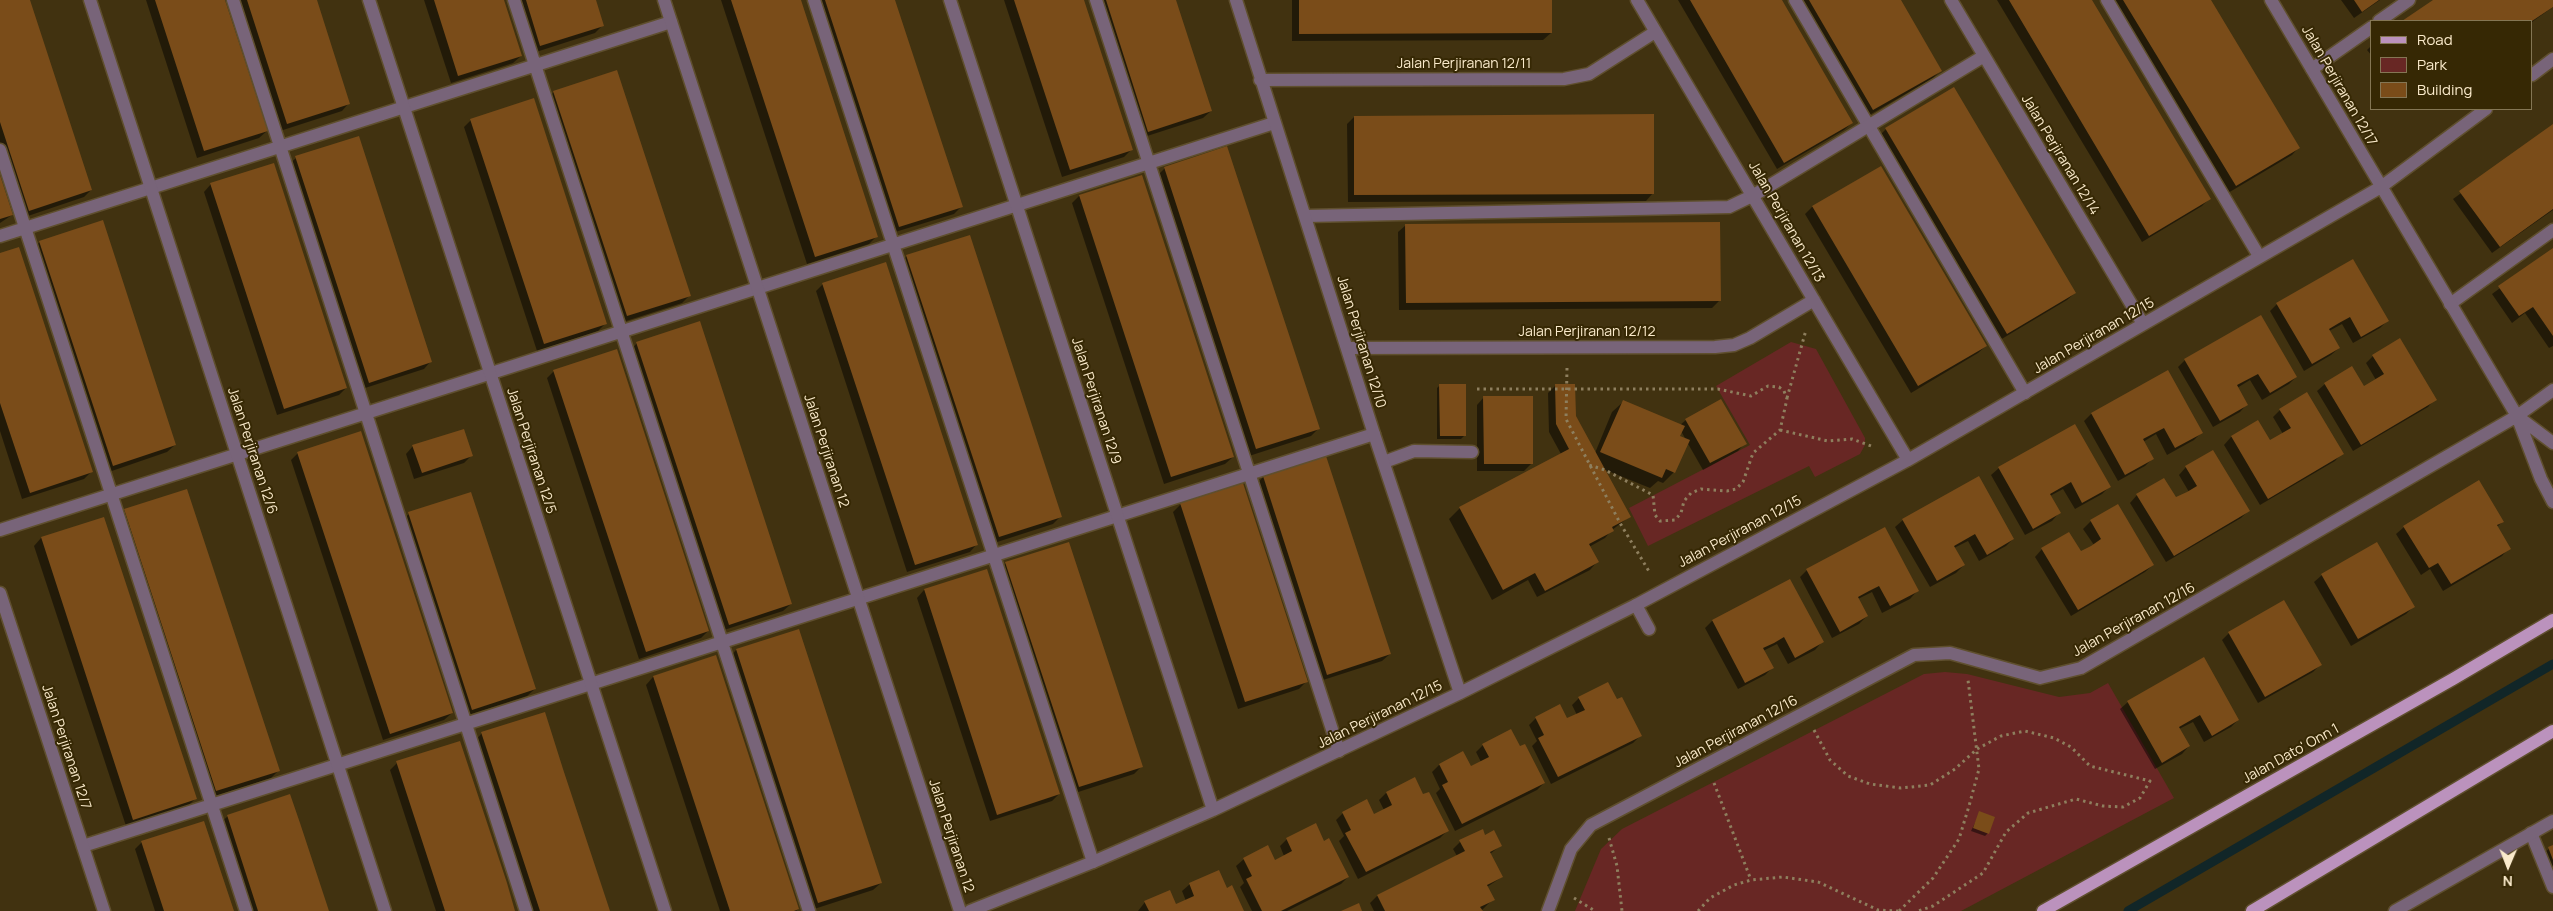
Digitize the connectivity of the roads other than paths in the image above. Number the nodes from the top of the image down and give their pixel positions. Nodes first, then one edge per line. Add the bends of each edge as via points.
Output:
1 (90, 0) edge
2 (233, 0) edge
3 (369, 0) edge
4 (514, 0) edge
5 (664, 0) edge
6 (814, 0) edge
7 (950, 0) edge
8 (1096, 0) edge
9 (1236, 0) edge
10 (1637, 0) edge
11 (1795, 0) edge
12 (1951, 0) edge
13 (2107, 0) edge
14 (2271, 0) edge
15 (2409, 0) edge
16 (2380, 20) edge
17 (671, 22) junction
18 (2370, 28) edge
19 (1655, 32) junction
20 (1984, 56) junction
21 (2553, 59) edge
22 (535, 66) junction
23 (2312, 69) junction
24 (2533, 74) edge
25 (1260, 80) junction
26 (404, 107) junction
27 (2485, 110) edge
28 (1274, 123) junction
29 (1870, 126) junction
30 (280, 147) junction
31 (0, 150) edge
32 (1148, 162) junction
33 (2381, 187) junction
34 (151, 188) junction
35 (1754, 195) junction
36 (1017, 205) junction
37 (1306, 216) junction
38 (25, 228) junction
39 (2553, 230) edge
40 (0, 236) edge
41 (893, 244) junction
42 (2259, 256) junction
43 (758, 287) junction
44 (1814, 300) junction
45 (2450, 304) junction
46 (2143, 324) junction
47 (621, 331) junction
48 (1348, 348) junction
49 (490, 373) junction
50 (2553, 390) edge
51 (2025, 393) junction
52 (366, 413) junction
53 (2517, 416) junction
54 (1374, 434) junction
55 (2553, 443) edge
56 (1472, 452) dead end
57 (237, 454) junction
58 (1908, 460) junction
59 (1384, 462) junction
60 (1249, 474) junction
61 (112, 494) junction
62 (2553, 502) edge
63 (1117, 516) junction
64 (0, 530) edge
65 (994, 555) junction
66 (0, 593) edge
67 (859, 598) junction
68 (1636, 605) junction
69 (2553, 620) edge
70 (1649, 629) dead end
71 (721, 642) junction
72 (591, 684) junction
73 (1460, 693) junction
74 (465, 724) junction
75 (2553, 731) edge
76 (1339, 751) junction
77 (338, 764) junction
78 (212, 804) junction
79 (1213, 810) junction
80 (2553, 821) edge
81 (2532, 833) junction
82 (83, 846) junction
83 (1094, 862) junction
84 (2553, 887) edge
85 (2416, 906) edge
86 (104, 911) edge
87 (246, 911) edge
88 (385, 911) edge
89 (526, 911) edge
90 (665, 911) edge
91 (809, 911) edge
92 (960, 911) edge
93 (970, 911) edge
94 (1548, 911) edge
95 (2043, 911) edge
96 (2252, 911) edge
97 (2395, 911) edge

1 - 34 street, Jalan Perjiranan 12/6
2 - 30 street
3 - 26 street, Jalan Perjiranan 12/5
4 - 22 street
5 - 17 street, Jalan Perjiranan 12
6 - 41 street
7 - 36 street, Jalan Perjiranan 12/9
8 - 32 street
9 - 25 street, Jalan Perjiranan 12/10
10 - 19 street, Jalan Perjiranan 12/13
11 - 29 street
12 - 20 street, Jalan Perjiranan 12/14
13 - 42 street
14 - 23 street, Jalan Perjiranan 12/17
15 - 16 street
17 - 22 street
17 - 43 street, Jalan Perjiranan 12
18 - 23 street
19 - 25 street, Jalan Perjiranan 12/11 via 1589,74 1564,79
19 - 35 street, Jalan Perjiranan 12/13
20 - 29 street
20 - 46 street, Jalan Perjiranan 12/14
21 - 24 street
22 - 26 street
22 - 47 street
23 - 33 street, Jalan Perjiranan 12/17
25 - 28 street, Jalan Perjiranan 12/10
26 - 30 street
26 - 49 street, Jalan Perjiranan 12/5
27 - 33 street, Jalan Perjiranan 12/15
28 - 32 street
28 - 37 street, Jalan Perjiranan 12/10
29 - 35 street
29 - 51 street
30 - 34 street
30 - 52 street
31 - 38 street
32 - 36 street
32 - 60 street
33 - 42 street, Jalan Perjiranan 12/15
33 - 45 street, Jalan Perjiranan 12/17
34 - 38 street
34 - 57 street, Jalan Perjiranan 12/6
35 - 37 street via 1729,207
35 - 44 street, Jalan Perjiranan 12/13
36 - 41 street
36 - 63 street, Jalan Perjiranan 12/9
37 - 48 street, Jalan Perjiranan 12/10
38 - 40 street
38 - 61 street
39 - 45 street
41 - 43 street
41 - 65 street
42 - 46 street, Jalan Perjiranan 12/15
43 - 47 street
43 - 67 street, Jalan Perjiranan 12
44 - 48 street, Jalan Perjiranan 12/12 via 1734,345 1716,347
44 - 58 street, Jalan Perjiranan 12/13
45 - 53 street, Jalan Perjiranan 12/17
46 - 51 street, Jalan Perjiranan 12/15
47 - 49 street
47 - 71 street
48 - 54 street, Jalan Perjiranan 12/10
49 - 52 street
49 - 72 street, Jalan Perjiranan 12/5
50 - 53 street, Jalan Perjiranan 12/16
51 - 58 street, Jalan Perjiranan 12/15
52 - 57 street
52 - 74 street
53 - 55 street
53 - 62 street via 2541,480
53 - 94 street, Jalan Perjiranan 12/16 via 2081,668 2040,678 1950,653 1914,655 1591,825 1571,849
54 - 59 street, Jalan Perjiranan 12/10
54 - 60 street
56 - 59 street via 1414,452
57 - 61 street
57 - 77 street, Jalan Perjiranan 12/6
58 - 68 street, Jalan Perjiranan 12/15
59 - 73 street, Jalan Perjiranan 12/10
60 - 63 street
60 - 76 street
61 - 64 street
61 - 78 street
63 - 65 street
63 - 79 street, Jalan Perjiranan 12/9
65 - 67 street
65 - 83 street
66 - 82 street, Jalan Perjiranan 12/7
67 - 71 street
67 - 92 street, Jalan Perjiranan 12
68 - 70 street
68 - 73 street, Jalan Perjiranan 12/15
69 - 95 main road, Jalan Dato' Onn 1
71 - 72 street
71 - 91 street
72 - 74 street
72 - 90 street, Jalan Perjiranan 12/5
73 - 76 street, Jalan Perjiranan 12/15
74 - 77 street
74 - 89 street
75 - 96 main road
76 - 79 street, Jalan Perjiranan 12/15
77 - 78 street
77 - 88 street, Jalan Perjiranan 12/6
78 - 82 street
78 - 87 street
79 - 83 street, Jalan Perjiranan 12/15
80 - 81 street
81 - 84 street
81 - 85 street
82 - 86 street, Jalan Perjiranan 12/7
83 - 93 street, Jalan Perjiranan 12/15
85 - 97 street

